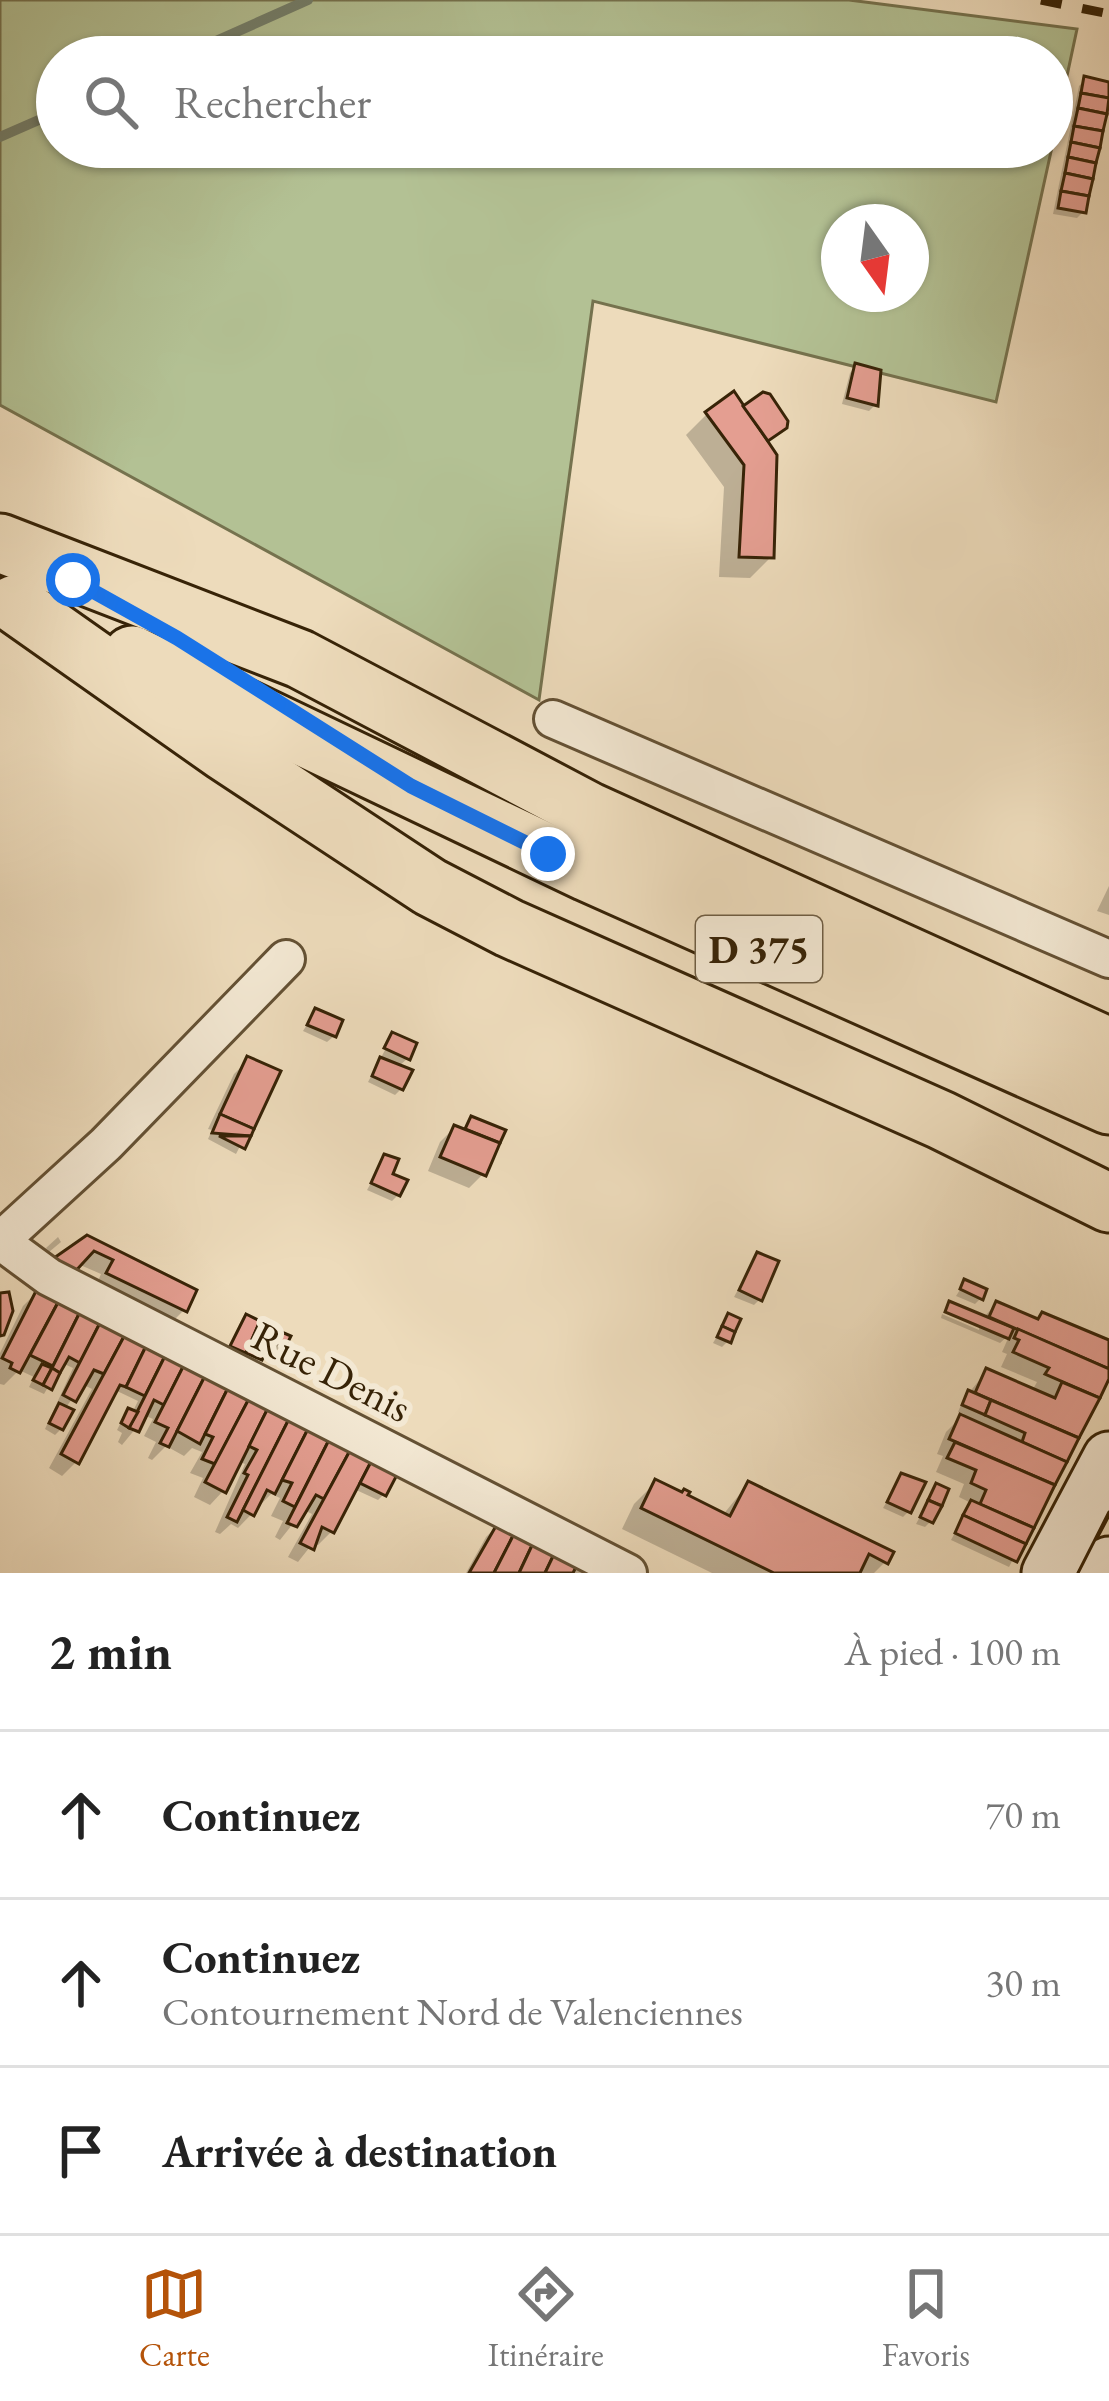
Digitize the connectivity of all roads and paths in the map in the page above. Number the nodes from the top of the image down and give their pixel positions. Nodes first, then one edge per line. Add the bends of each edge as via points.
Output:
1 (0, 543) edge
2 (7, 601) edge
3 (553, 719) dead end
4 (411, 786) junction
5 (1109, 958) edge
6 (286, 959) dead end
7 (1109, 1047) edge
8 (1109, 1106) edge
9 (1109, 1203) edge
10 (0, 1241) edge
11 (1109, 1458) edge
12 (1109, 1563) edge
13 (628, 1573) edge
14 (1048, 1573) edge
15 (1104, 1573) edge

1 - 4 main road via 177,638
1 - 7 main road via 300,659 590,812
2 - 4 main road, D 375
2 - 9 main road via 430,887
3 - 5 street
4 - 8 main road, D 375
6 - 10 street
10 - 13 street, Rue Denis via 50,1277
11 - 14 main road
12 - 15 main road

